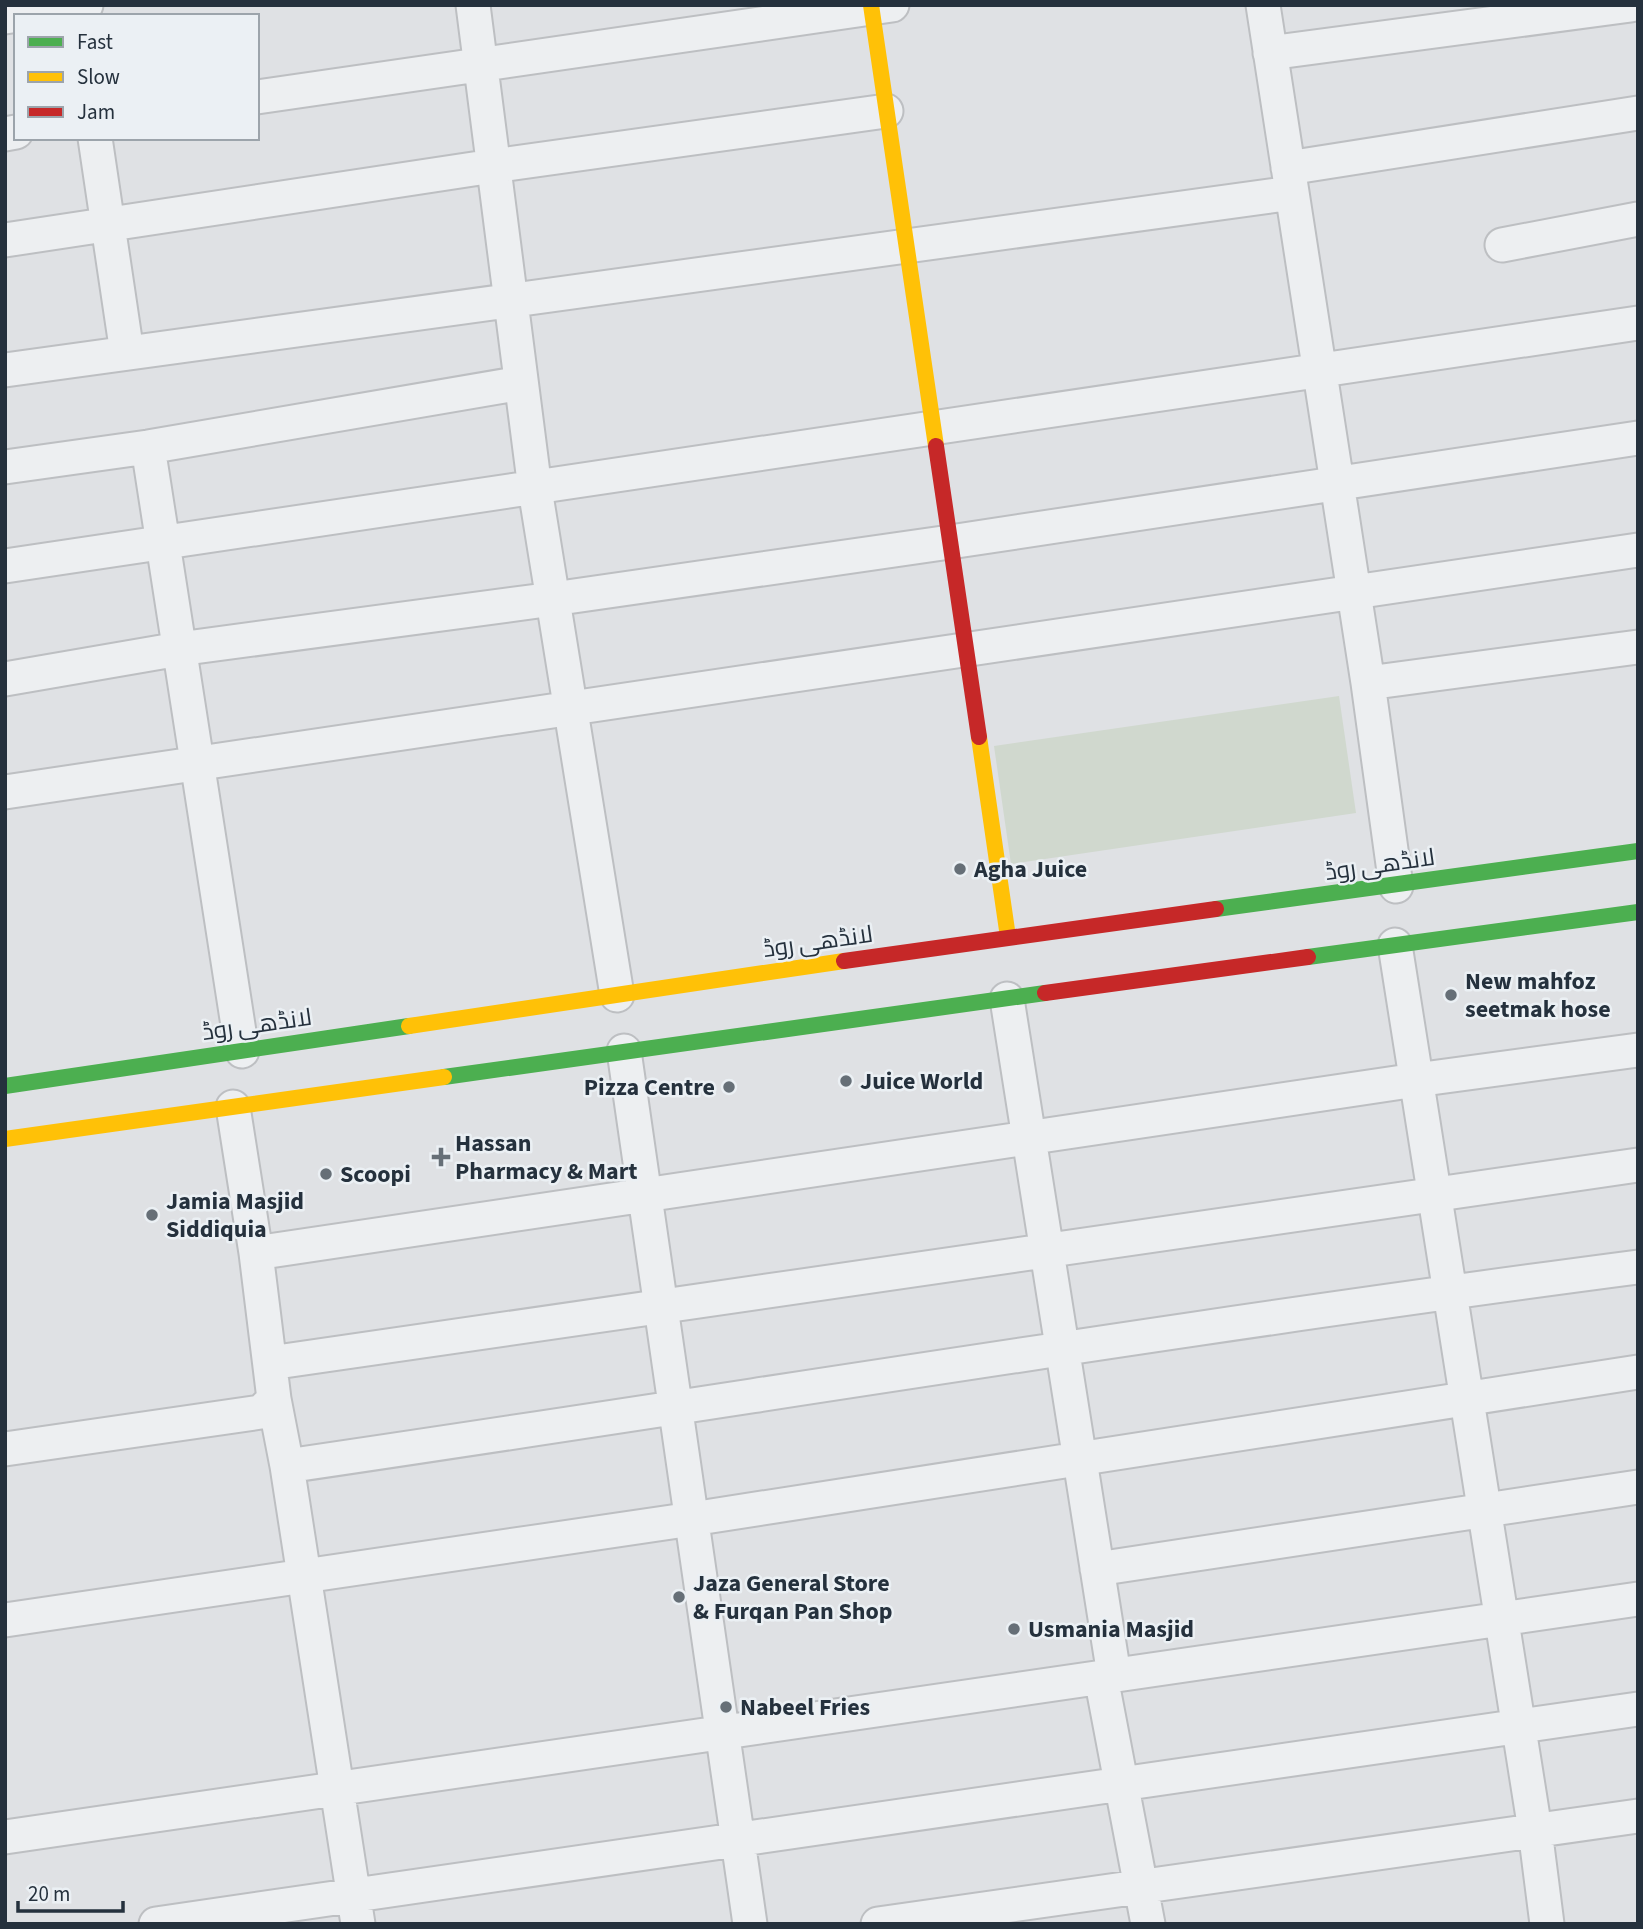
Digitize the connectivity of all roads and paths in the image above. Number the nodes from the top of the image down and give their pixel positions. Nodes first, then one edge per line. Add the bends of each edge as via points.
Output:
1 (473, 5) edge
2 (1263, 5) edge
3 (1631, 5) edge
4 (878, 6) edge
5 (78, 8) edge
6 (29, 14) edge
7 (1270, 53) junction
8 (480, 64) junction
9 (259, 97) edge
10 (886, 111) junction
11 (1638, 113) edge
12 (95, 140) edge
13 (493, 166) junction
14 (1290, 180) junction
15 (1638, 219) edge
16 (108, 225) junction
17 (5, 240) edge
18 (1502, 245) dead end
19 (906, 246) junction
20 (511, 300) junction
21 (1638, 323) edge
22 (127, 353) junction
23 (5, 370) edge
24 (1320, 371) junction
25 (521, 383) junction
26 (933, 429) junction
27 (1638, 438) edge
28 (148, 447) junction
29 (5, 467) edge
30 (1337, 484) junction
31 (535, 489) junction
32 (950, 542) junction
33 (163, 543) junction
34 (1638, 550) edge
35 (5, 566) edge
36 (1354, 593) junction
37 (553, 600) junction
38 (1638, 647) edge
39 (179, 649) junction
40 (966, 650) junction
41 (5, 679) edge
42 (1368, 683) junction
43 (571, 709) junction
44 (197, 765) junction
45 (5, 792) edge
46 (1638, 851) edge
47 (1396, 886) junction
48 (1638, 912) edge
49 (1008, 937) junction
50 (1395, 945) junction
51 (617, 995) junction
52 (1007, 999) junction
53 (1638, 1050) edge
54 (242, 1051) junction
55 (624, 1051) junction
56 (1416, 1080) junction
57 (5, 1086) edge
58 (233, 1107) junction
59 (5, 1139) edge
60 (1029, 1139) junction
61 (1638, 1165) edge
62 (645, 1194) junction
63 (1434, 1194) junction
64 (1047, 1250) junction
65 (256, 1253) junction
66 (1638, 1266) edge
67 (1450, 1291) junction
68 (661, 1305) junction
69 (1062, 1348) junction
70 (270, 1363) junction
71 (1638, 1372) edge
72 (274, 1399) junction
73 (1467, 1399) junction
74 (676, 1409) junction
75 (5, 1449) edge
76 (1079, 1459) junction
77 (287, 1466) junction
78 (1638, 1486) edge
79 (1484, 1509) junction
80 (692, 1519) junction
81 (1097, 1569) junction
82 (304, 1576) junction
83 (1638, 1599) edge
84 (1501, 1619) junction
85 (5, 1620) edge
86 (1107, 1676) junction
87 (1638, 1709) edge
88 (1518, 1725) junction
89 (723, 1733) junction
90 (1121, 1783) junction
91 (337, 1789) junction
92 (1638, 1816) edge
93 (1535, 1830) junction
94 (5, 1837) edge
95 (738, 1839) junction
96 (1141, 1886) junction
97 (356, 1909) edge
98 (156, 1924) edge
99 (750, 1924) edge
100 (878, 1924) edge
101 (1148, 1924) edge
102 (1547, 1924) edge

1 - 8 street
2 - 7 street
3 - 7 street
4 - 8 street
4 - 10 main road
5 - 6 street
7 - 14 street
8 - 9 street
8 - 13 street
10 - 13 street
10 - 19 main road
11 - 14 street
12 - 16 street
13 - 16 street
13 - 20 street
14 - 19 street
14 - 24 street
15 - 18 street
16 - 17 street
16 - 22 street
19 - 20 street
19 - 26 main road
20 - 22 street
20 - 25 street
21 - 24 street
22 - 23 street
24 - 26 street
24 - 30 street
25 - 28 street
25 - 31 street
26 - 31 street
26 - 32 main road
27 - 30 street
28 - 29 street
28 - 33 street
30 - 32 street
30 - 36 street
31 - 33 street
31 - 37 street
32 - 37 street
32 - 40 main road
33 - 35 street
33 - 39 street
34 - 36 street
36 - 40 street
36 - 42 street
37 - 39 street
37 - 43 street
38 - 42 street
39 - 41 street
39 - 44 street
40 - 43 street
40 - 49 main road
42 - 47 street
43 - 44 street
43 - 51 street
44 - 45 street
44 - 54 street
46 - 47 main road, لانڈھی روڈ
47 - 49 main road, لانڈھی روڈ
48 - 50 main road
49 - 51 main road, لانڈھی روڈ
50 - 52 main road
50 - 56 street
51 - 54 main road, لانڈھی روڈ
52 - 55 main road
52 - 60 street
53 - 56 street
54 - 57 main road, لانڈھی روڈ
55 - 58 main road
55 - 62 street
56 - 60 street
56 - 63 street
58 - 59 main road
58 - 65 street
60 - 62 street
60 - 64 street
61 - 63 street
62 - 65 street
62 - 68 street
63 - 64 street
63 - 67 street
64 - 68 street
64 - 69 street
65 - 70 street
66 - 67 street
67 - 69 street
67 - 73 street
68 - 70 street
68 - 74 street
69 - 74 street
69 - 76 street
70 - 72 street
71 - 73 street
72 - 75 street via 261,1412
72 - 77 street
73 - 76 street
73 - 79 street
74 - 77 street
74 - 80 street
76 - 80 street
76 - 81 street
77 - 82 street
78 - 79 street
79 - 81 street
79 - 84 street
80 - 82 street
80 - 89 street
81 - 86 street
82 - 85 street
82 - 91 street
83 - 84 street
84 - 86 street
84 - 88 street
86 - 89 street
86 - 90 street
87 - 88 street
88 - 90 street
88 - 93 street
89 - 91 street
89 - 95 street
90 - 95 street
90 - 96 street
91 - 94 street
91 - 97 street
92 - 93 street
93 - 96 street
93 - 102 street
95 - 97 street
95 - 99 street
96 - 100 street
96 - 101 street
97 - 98 street

